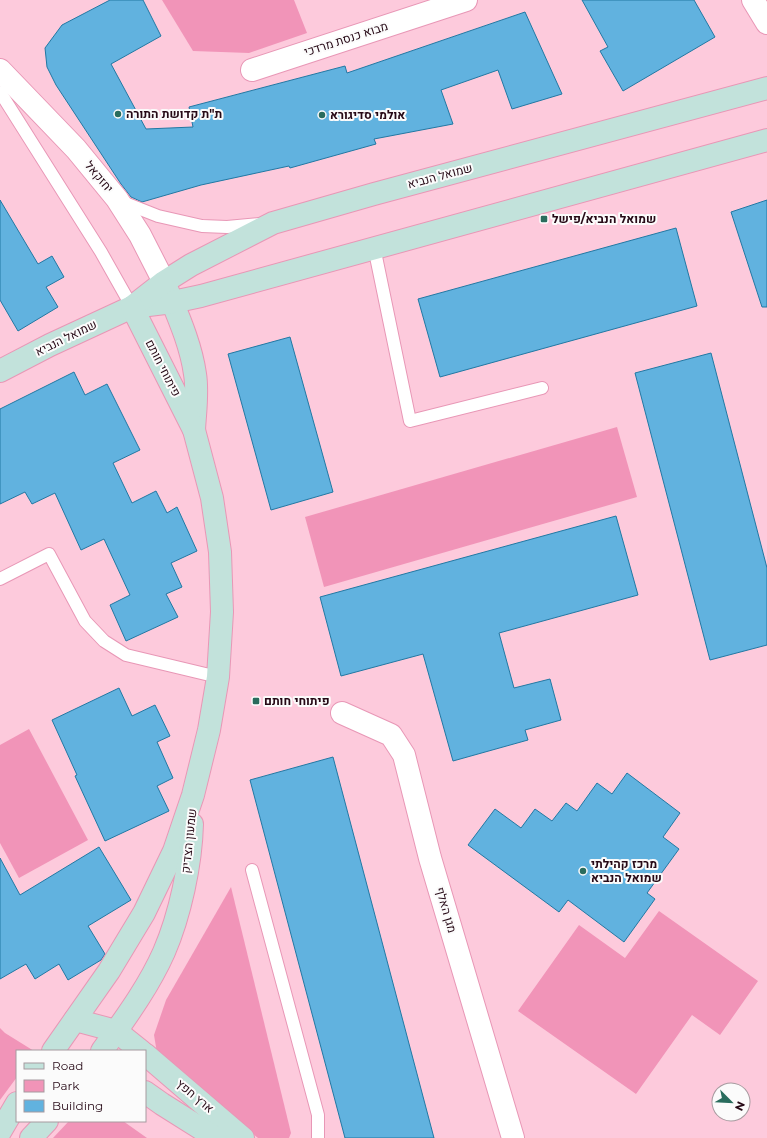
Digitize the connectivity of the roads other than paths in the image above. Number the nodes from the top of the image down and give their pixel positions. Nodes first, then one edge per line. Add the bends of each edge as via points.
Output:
1 (466, 0) edge
2 (753, 0) edge
3 (438, 4) edge
4 (767, 24) edge
5 (0, 70) edge
6 (252, 70) dead end
7 (766, 87) edge
8 (0, 92) edge
9 (767, 140) edge
10 (117, 199) junction
11 (273, 223) junction
12 (374, 247) junction
13 (164, 282) junction
14 (172, 302) junction
15 (132, 307) junction
16 (0, 370) edge
17 (542, 388) dead end
18 (194, 430) junction
19 (0, 579) edge
20 (218, 677) junction
21 (342, 713) dead end
22 (193, 795) junction
23 (252, 870) dead end
24 (75, 1020) junction
25 (116, 1031) junction
26 (54, 1050) edge
27 (94, 1050) edge
28 (103, 1050) edge
29 (140, 1050) edge
30 (146, 1055) edge
31 (146, 1093) edge
32 (16, 1105) edge
33 (46, 1122) edge
34 (0, 1132) edge
35 (31, 1138) edge
36 (216, 1138) edge
37 (243, 1138) edge
38 (318, 1138) edge
39 (513, 1138) edge

1 - 3 street, מבוא כנסת מרדכי
2 - 4 street
3 - 6 street, מבוא כנסת מרדכי
5 - 10 street, יחזקאל via 76,149
7 - 11 street, שמואל הנביא
8 - 15 lane via 101,252
9 - 12 street, שמואל הנביא
10 - 11 lane via 158,216 202,226 227,227
10 - 13 street, יחזקאל via 140,235
11 - 13 street, שמואל הנביא via 218,250
12 - 14 street, שמואל הנביא
12 - 17 lane via 410,421
13 - 14 street, יחזקאל
13 - 15 street, שמואל הנביא
14 - 15 street, שמואל הנביא
14 - 18 street, פיתוחי חותם via 190,349 195,374
15 - 16 street, שמואל הנביא
15 - 18 street, פיתוחי חותם
18 - 20 street, פיתוחי חותם via 212,498 220,552 222,612
19 - 20 lane via 49,554 85,621 104,642 126,655
20 - 22 street, פיתוחי חותם via 209,730
21 - 39 street, מגן האלף via 392,736 404,755 430,858
22 - 24 street, שמעון הצדיק via 174,851 144,913 109,971
22 - 25 street, שמעון הצדיק via 191,841 185,881 175,919 164,952 138,999
23 - 38 lane via 318,1115
24 - 25 street
24 - 26 street
24 - 27 street
25 - 28 street, שמעון הצדיק
25 - 29 street
30 - 37 street, ארץ חפץ
31 - 36 street, ארץ חפץ
32 - 34 street
33 - 35 street

